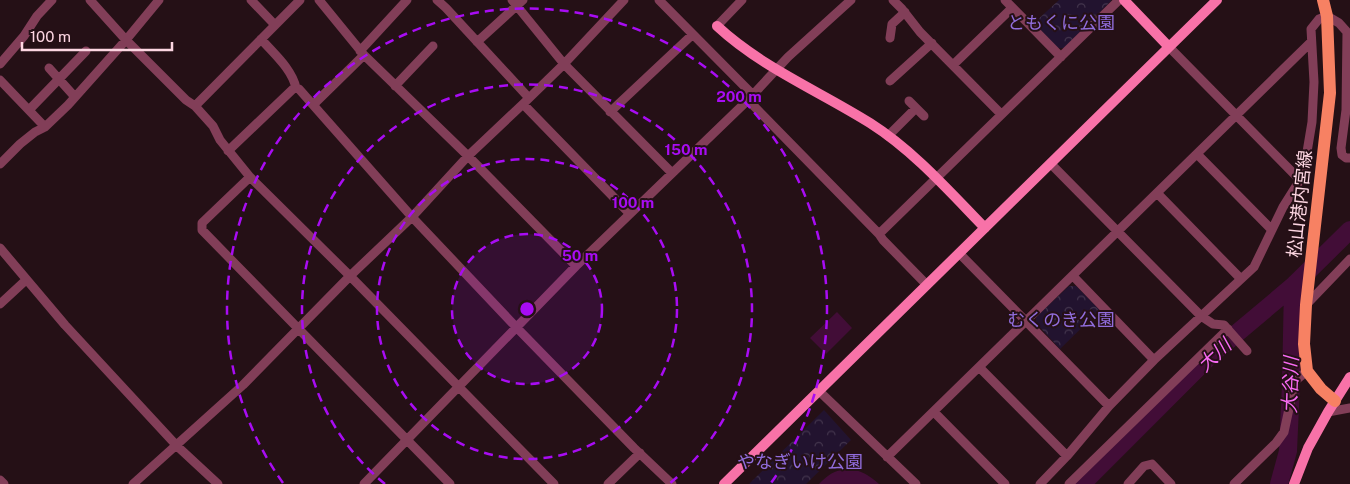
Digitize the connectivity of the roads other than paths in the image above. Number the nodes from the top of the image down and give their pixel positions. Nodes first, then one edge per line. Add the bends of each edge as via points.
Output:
1 (52, 0) edge
2 (90, 0) edge
3 (159, 0) edge
4 (251, 0) edge
5 (300, 0) edge
6 (319, 0) edge
7 (408, 0) edge
8 (437, 0) edge
9 (624, 0) edge
10 (658, 0) edge
11 (742, 0) edge
12 (851, 0) edge
13 (893, 0) edge
14 (1005, 0) edge
15 (1118, 0) edge
16 (1124, 0) edge
17 (1217, 0) edge
18 (1323, 0) edge
19 (517, 2) edge
20 (1012, 8) junction
21 (905, 12) junction
22 (1327, 16) junction
23 (275, 25) junction
24 (717, 26) joint
25 (692, 35) junction
26 (890, 38) dead end
27 (126, 40) junction
28 (261, 40) junction
29 (477, 42) junction
30 (1311, 42) junction
31 (932, 43) junction
32 (433, 46) dead end
33 (1170, 47) junction
34 (86, 51) dead end
35 (362, 53) junction
36 (1060, 57) junction
37 (1348, 58) edge
38 (0, 64) edge
39 (564, 64) junction
40 (953, 65) junction
41 (49, 68) dead end
42 (777, 69) junction
43 (59, 79) junction
44 (0, 80) edge
45 (890, 81) dead end
46 (396, 86) junction
47 (296, 88) junction
48 (76, 97) junction
49 (750, 97) junction
50 (526, 101) junction
51 (909, 101) dead end
52 (314, 104) junction
53 (195, 106) junction
54 (916, 108) junction
55 (29, 110) junction
56 (610, 112) junction
57 (1001, 114) junction
58 (1236, 115) junction
59 (924, 116) dead end
60 (45, 127) junction
61 (888, 136) junction
62 (228, 151) junction
63 (1197, 154) junction
64 (468, 156) junction
65 (1350, 158) edge
66 (0, 164) edge
67 (1052, 164) junction
68 (672, 174) junction
69 (250, 177) junction
70 (937, 178) junction
71 (1300, 180) junction
72 (1157, 193) junction
73 (630, 214) junction
74 (412, 217) junction
75 (985, 228) junction
76 (1272, 230) junction
77 (1119, 231) junction
78 (879, 234) junction
79 (0, 248) edge
80 (959, 253) junction
81 (1350, 259) edge
82 (576, 266) junction
83 (350, 276) junction
84 (1073, 276) junction
85 (1241, 279) junction
86 (26, 280) junction
87 (927, 285) junction
88 (0, 304) edge
89 (1306, 305) junction
90 (1201, 316) junction
91 (1026, 321) junction
92 (299, 328) junction
93 (517, 328) junction
94 (1230, 331) junction
95 (1246, 351) dead end
96 (1154, 360) junction
97 (979, 367) junction
98 (1307, 370) junction
99 (1350, 377) edge
100 (459, 387) junction
101 (819, 391) junction
102 (1335, 401) junction
103 (1109, 406) junction
104 (1350, 408) edge
105 (934, 412) junction
106 (1328, 412) junction
107 (408, 440) junction
108 (177, 446) junction
109 (640, 453) junction
110 (1067, 456) junction
111 (887, 457) junction
112 (0, 480) edge
113 (4, 484) edge
114 (134, 484) edge
115 (218, 484) edge
116 (364, 484) edge
117 (450, 484) edge
118 (554, 484) edge
119 (608, 484) edge
120 (672, 484) edge
121 (724, 484) edge
122 (916, 484) edge
123 (1004, 484) edge
124 (1040, 484) edge
125 (1069, 484) edge
126 (1128, 484) edge
127 (1171, 484) edge
128 (1234, 484) edge
129 (1294, 484) edge

1 - 38 street
2 - 27 street
3 - 27 street
4 - 23 street
5 - 23 street
6 - 35 street
7 - 35 street
8 - 29 street
9 - 39 street
10 - 25 street
11 - 24 street
12 - 42 street
13 - 21 street
14 - 20 street
15 - 36 street
16 - 33 street
17 - 33 street
18 - 22 main road, 松山港内宮線
19 - 29 street
19 - 39 street
20 - 36 street
20 - 40 street
21 - 26 street via 892,24
21 - 31 street
22 - 30 street via 1311,28
22 - 37 street via 1347,32
22 - 89 main road, 松山港内宮線 via 1330,93
23 - 28 street
24 - 42 street
25 - 49 street
25 - 56 street
27 - 48 street
27 - 53 street
28 - 47 street via 282,62
28 - 53 street
29 - 50 street
30 - 58 street
30 - 71 street via 1312,122
31 - 40 street
31 - 45 street
32 - 46 street
33 - 58 street
33 - 67 street
34 - 43 street
35 - 46 street
35 - 52 street
36 - 57 street
37 - 65 street via 1341,148 1342,155
39 - 50 street
39 - 56 street
40 - 57 street
41 - 43 street
42 - 49 street
42 - 61 street
43 - 48 street
43 - 55 street
44 - 55 street
46 - 64 street
47 - 52 street
47 - 62 street
48 - 60 street
49 - 68 street
49 - 78 street
50 - 64 street
50 - 73 street
51 - 54 street
52 - 74 street
53 - 62 street
54 - 59 street
54 - 61 street
55 - 60 street
56 - 68 street
57 - 70 street
58 - 63 street
58 - 71 street
60 - 66 street via 28,137
61 - 70 street
62 - 69 street
63 - 72 street
63 - 76 street
64 - 74 street
64 - 82 street
67 - 75 street
67 - 77 street
68 - 73 street
69 - 83 street
69 - 92 street via 202,223 202,230
70 - 75 street
70 - 78 street
71 - 76 street
72 - 77 street
72 - 85 street
73 - 82 street
74 - 83 street
74 - 93 street
75 - 80 street
76 - 85 street via 1254,267
77 - 84 street
77 - 90 street
78 - 87 street
79 - 86 street
80 - 87 street
80 - 91 street
81 - 89 street
82 - 93 street
83 - 92 street
83 - 100 street
84 - 91 street
84 - 96 street
85 - 90 street
86 - 88 street
86 - 108 street
87 - 101 street
89 - 98 main road, 松山港内宮線 via 1304,344
90 - 94 street via 1214,324 1224,325
90 - 96 street
91 - 97 street
91 - 103 street
92 - 107 street
92 - 108 street via 243,386
93 - 100 street
93 - 109 street
94 - 95 street
94 - 125 street
96 - 103 street
97 - 105 street
97 - 110 street
98 - 102 main road, 松山港内宮線 via 1321,390
98 - 128 street via 1296,381 1284,432 1276,444
99 - 102 street
100 - 107 street
100 - 118 street
101 - 111 street
101 - 121 street
102 - 106 street
103 - 110 street
104 - 106 street
105 - 111 street
105 - 123 street
106 - 129 street via 1308,448
107 - 116 street
107 - 117 street
108 - 114 street
108 - 115 street
109 - 119 street
109 - 120 street
110 - 124 street
111 - 122 street
112 - 113 street
126 - 127 street via 1144,466 1152,464

